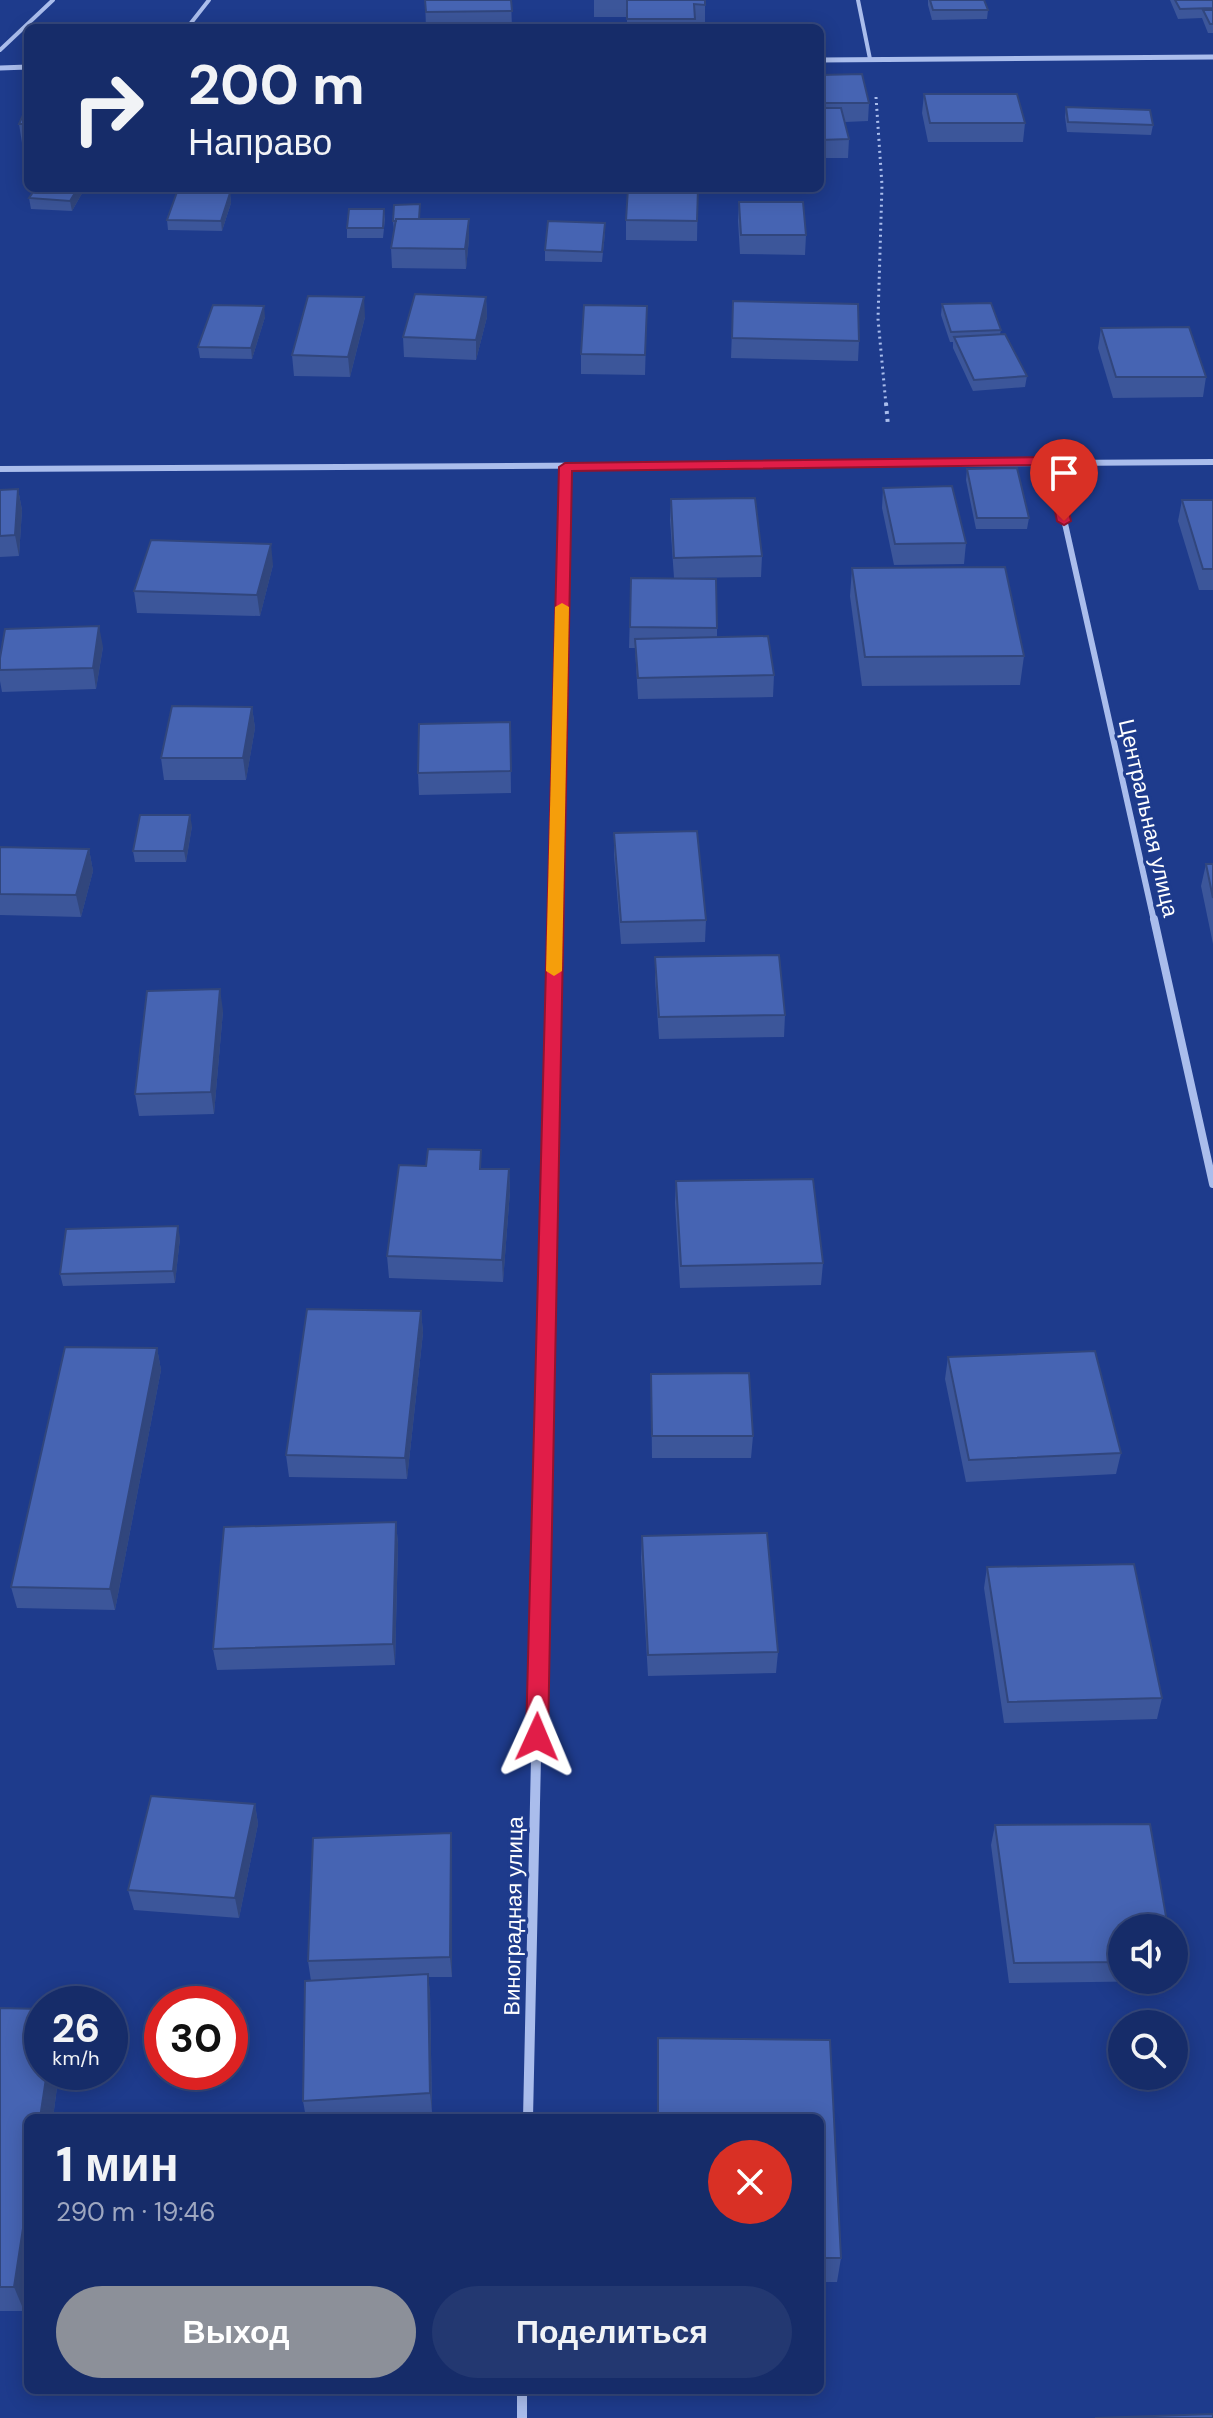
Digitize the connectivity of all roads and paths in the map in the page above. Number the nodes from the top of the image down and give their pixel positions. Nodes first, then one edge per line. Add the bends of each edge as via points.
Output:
1 (53, 0) edge
2 (209, 0) edge
3 (858, 0) edge
4 (28, 24) edge
5 (190, 24) edge
6 (24, 27) edge
7 (0, 50) edge
8 (1213, 57) edge
9 (870, 59) junction
10 (824, 60) edge
11 (24, 67) edge
12 (0, 68) edge
13 (1051, 461) junction
14 (1213, 462) edge
15 (889, 463) junction
16 (565, 467) junction
17 (0, 469) edge
18 (1213, 1184) edge
19 (528, 2114) edge
20 (522, 2394) edge
21 (522, 2418) edge

1 - 4 lane
2 - 5 lane
3 - 9 lane
6 - 7 lane
8 - 9 street
9 - 10 street
9 - 15 path via 879,115 878,319
11 - 12 street
13 - 14 street
13 - 15 street
13 - 18 street, Центральная улица
15 - 16 street
16 - 17 street
16 - 19 street, Виноградная улица
20 - 21 street

